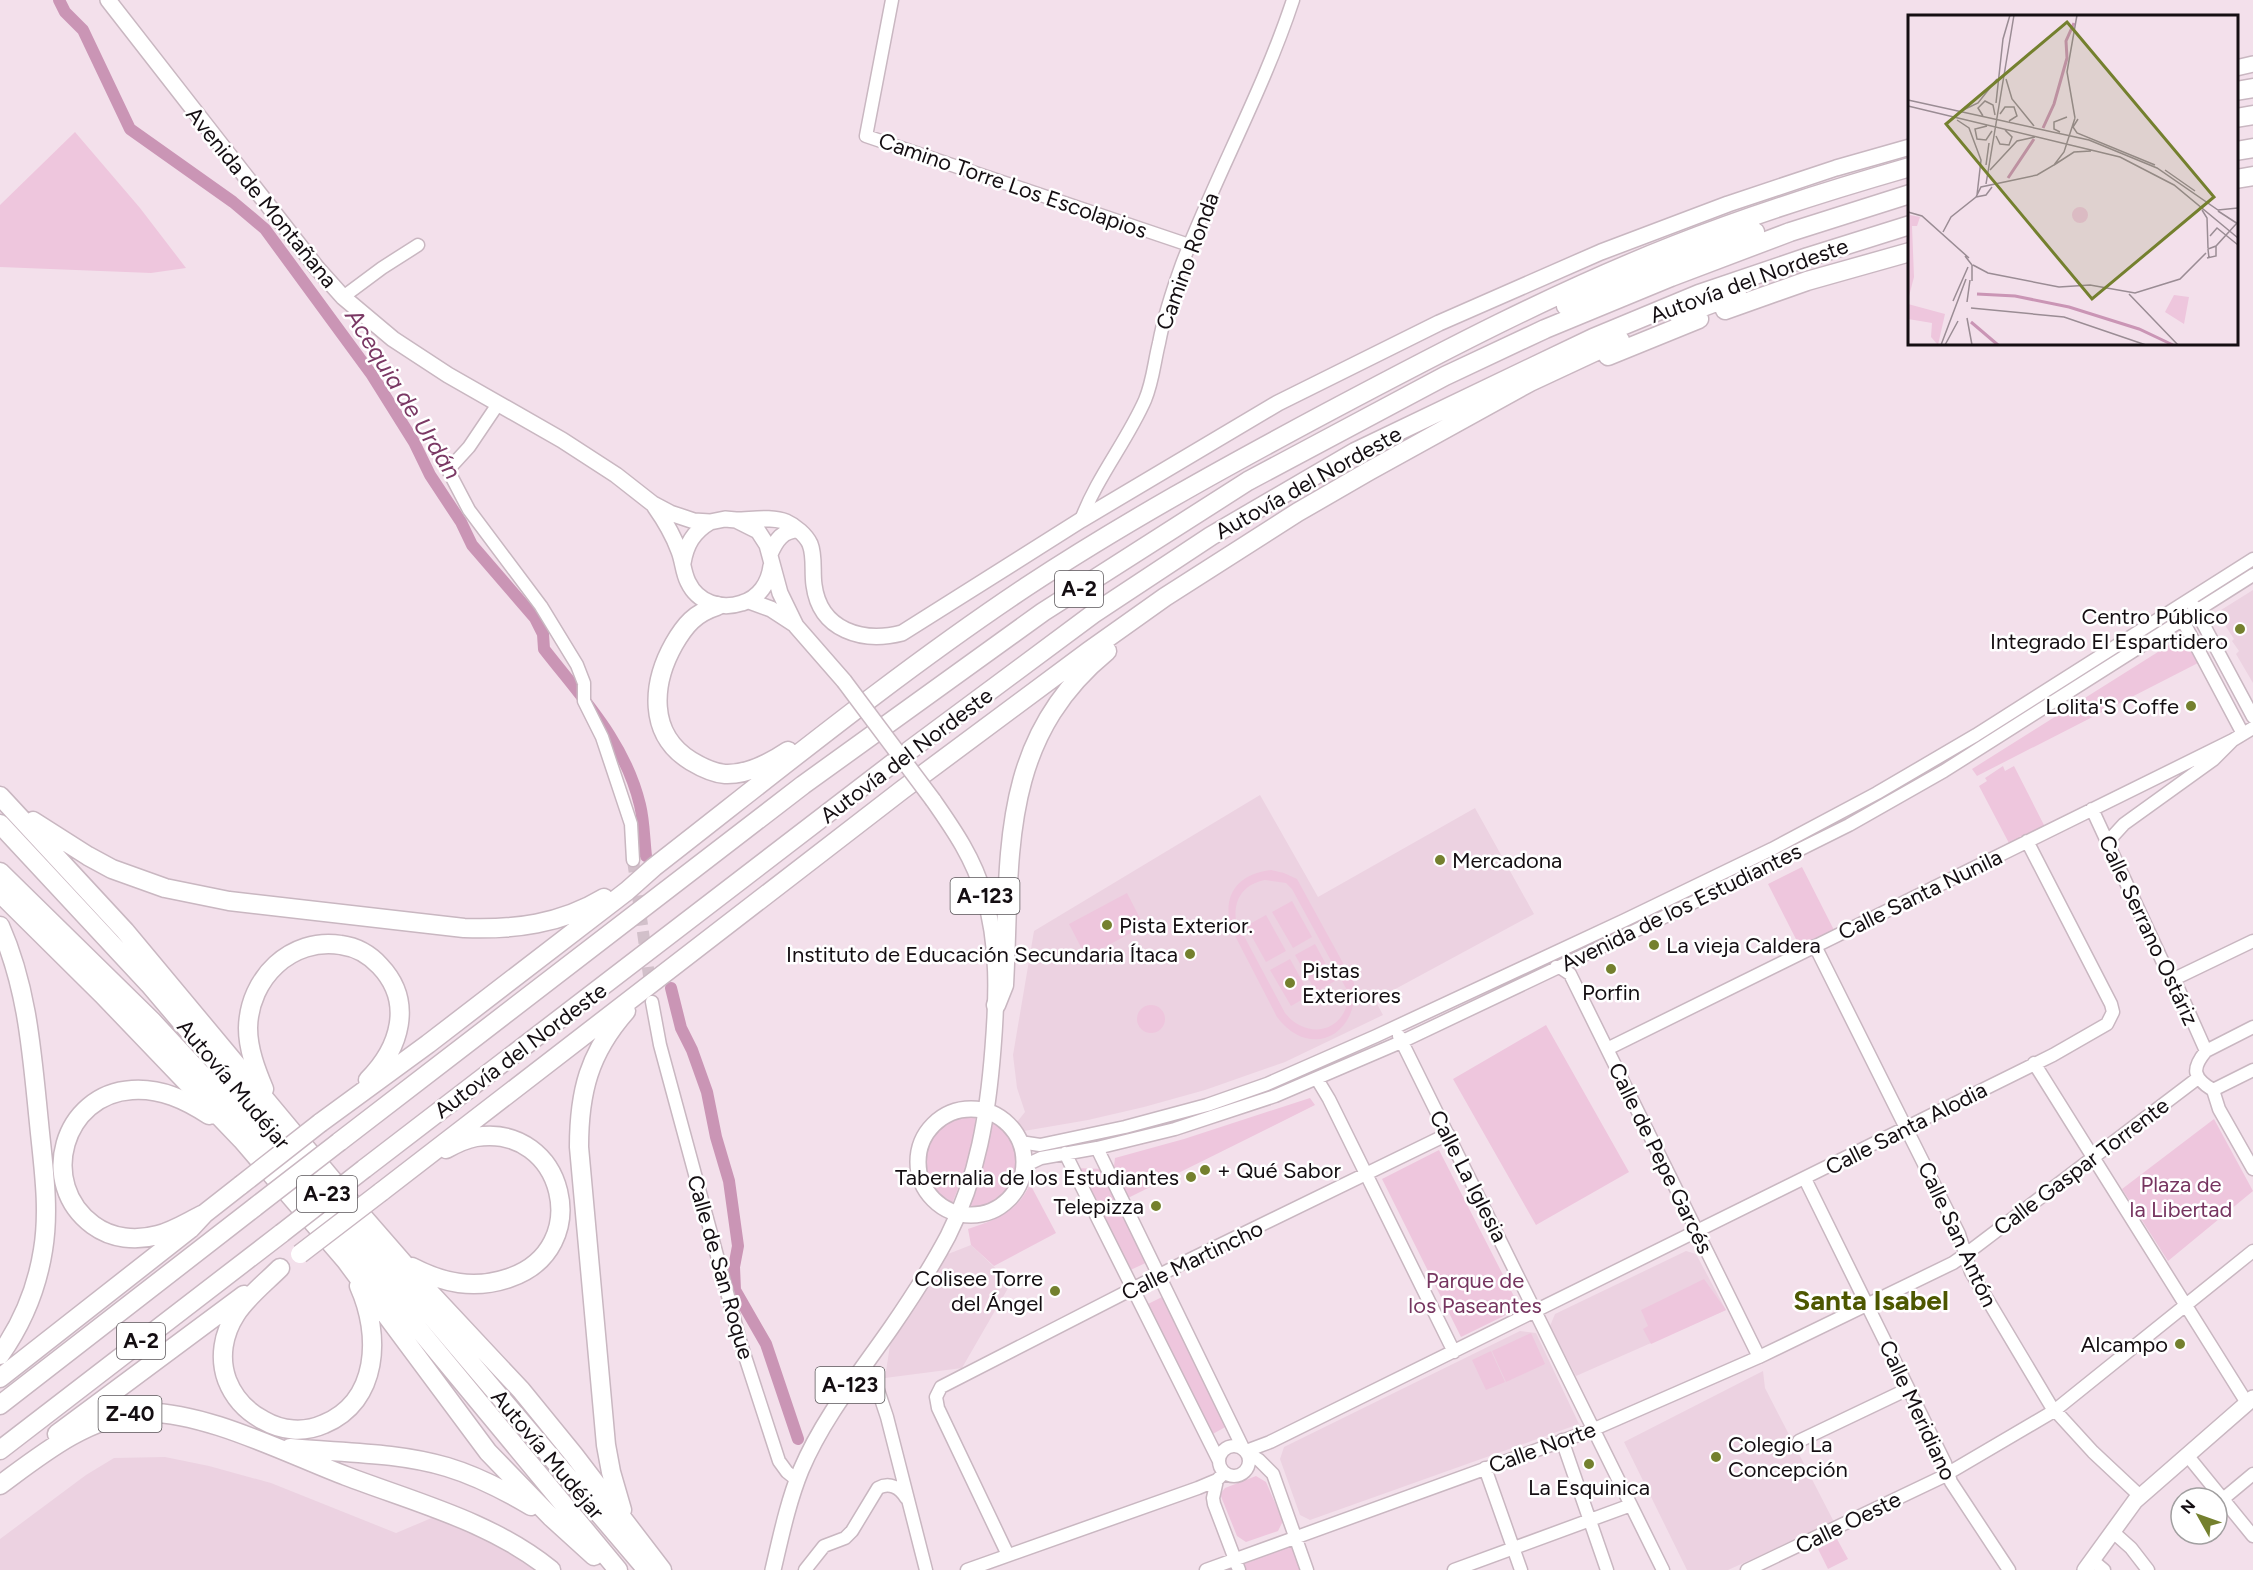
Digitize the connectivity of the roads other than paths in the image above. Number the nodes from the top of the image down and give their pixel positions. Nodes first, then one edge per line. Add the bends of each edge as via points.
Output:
1 (108, 0) edge
2 (892, 0) edge
3 (1293, 0) edge
4 (2253, 64) edge
5 (2238, 68) edge
6 (2253, 88) edge
7 (2238, 91) edge
8 (2253, 115) edge
9 (2238, 118) edge
10 (1908, 148) edge
11 (2253, 148) edge
12 (2238, 151) edge
13 (1908, 168) edge
14 (2253, 176) edge
15 (2238, 179) edge
16 (1908, 195) edge
17 (1908, 226) edge
18 (1790, 232) junction
19 (1908, 237) edge
20 (418, 245) dead end
21 (1189, 245) junction
22 (1908, 253) edge
23 (343, 297) junction
24 (1352, 399) junction
25 (498, 404) junction
26 (1423, 440) junction
27 (653, 504) junction
28 (736, 520) junction
29 (1081, 520) junction
30 (710, 522) junction
31 (798, 530) junction
32 (771, 558) junction
33 (2253, 559) edge
34 (683, 563) junction
35 (2253, 575) edge
36 (1165, 597) junction
37 (2190, 599) junction
38 (749, 601) junction
39 (717, 606) junction
40 (2198, 612) junction
41 (2183, 621) junction
42 (796, 626) junction
43 (2253, 717) edge
44 (844, 719) junction
45 (2243, 734) edge
46 (5, 800) edge
47 (2092, 809) junction
48 (0, 824) edge
49 (2028, 841) junction
50 (2109, 846) junction
51 (633, 860) tunnel mouth
52 (654, 867) junction
53 (0, 872) edge
54 (0, 893) edge
55 (0, 926) edge
56 (2253, 941) edge
57 (1815, 946) junction
58 (675, 965) junction
59 (1556, 967) junction
60 (2174, 979) junction
61 (652, 1002) tunnel mouth
62 (996, 1005) junction
63 (1395, 1027) junction
64 (2253, 1027) edge
65 (1401, 1042) junction
66 (1607, 1049) junction
67 (2206, 1051) junction
68 (2034, 1063) junction
69 (2253, 1070) edge
70 (2198, 1078) junction
71 (1317, 1079) junction
72 (2213, 1090) junction
73 (273, 1107) junction
74 (987, 1110) junction
75 (326, 1119) junction
76 (1145, 1123) junction
77 (1906, 1126) junction
78 (1448, 1134) junction
79 (1135, 1139) junction
80 (242, 1140) junction
81 (1020, 1142) junction
82 (1097, 1148) junction
83 (1065, 1153) junction
84 (2093, 1158) junction
85 (417, 1163) junction
86 (1024, 1166) junction
87 (2253, 1169) edge
88 (1366, 1175) junction
89 (1805, 1179) junction
90 (204, 1214) junction
91 (958, 1214) junction
92 (1697, 1230) junction
93 (2253, 1251) edge
94 (1966, 1254) junction
95 (346, 1261) junction
96 (403, 1262) junction
97 (280, 1268) junction
98 (1158, 1276) junction
99 (1132, 1289) junction
100 (1869, 1304) junction
101 (2185, 1305) junction
102 (1536, 1311) junction
103 (1454, 1352) junction
104 (0, 1355) edge
105 (1759, 1357) junction
106 (865, 1364) junction
107 (0, 1378) edge
108 (1908, 1389) junction
109 (2250, 1400) edge
110 (0, 1405) edge
111 (2054, 1411) junction
112 (1592, 1430) junction
113 (1562, 1440) junction
114 (1799, 1441) dead end
115 (275, 1447) junction
116 (0, 1450) edge
117 (1246, 1451) junction
118 (2187, 1455) junction
119 (1219, 1461) junction
120 (1485, 1468) junction
121 (1948, 1472) junction
122 (2253, 1474) edge
123 (0, 1477) edge
124 (1221, 1477) junction
125 (797, 1480) junction
126 (0, 1485) edge
127 (2212, 1486) edge
128 (1198, 1488) junction
129 (2229, 1494) edge
130 (2140, 1496) junction
131 (906, 1498) junction
132 (1213, 1498) junction
133 (1631, 1505) junction
134 (2229, 1506) edge
135 (551, 1517) junction
136 (1590, 1520) junction
137 (632, 1531) junction
138 (2112, 1531) junction
139 (2253, 1536) edge
140 (1295, 1537) junction
141 (1513, 1549) junction
142 (1008, 1555) junction
143 (1237, 1565) edge
144 (2093, 1567) edge
145 (551, 1570) edge
146 (608, 1570) edge
147 (618, 1570) edge
148 (646, 1570) edge
149 (662, 1570) edge
150 (773, 1570) edge
151 (805, 1570) edge
152 (926, 1570) edge
153 (967, 1570) edge
154 (1206, 1570) edge
155 (1307, 1570) edge
156 (1454, 1570) edge
157 (1521, 1570) edge
158 (1607, 1570) edge
159 (1663, 1570) edge
160 (1747, 1570) edge
161 (2009, 1570) edge
162 (2148, 1570) edge

1 - 23 main road, Avenida de Montañana
2 - 21 street, Camino Torre Los Escolapios via 866,136
3 - 21 street, Camino Ronda via 1277,49
4 - 5 main road
6 - 7 highway
8 - 9 highway
10 - 29 main road via 1728,204 1601,252 1438,324 1278,403
11 - 12 highway
13 - 24 highway via 1809,196 1674,245 1500,322
14 - 15 highway
16 - 18 highway, Autovía del Nordeste / A-2
17 - 116 highway, Autovía del Nordeste / A-2, bridge via 1699,294 1593,338 1355,452 1210,536 1093,614 947,723
18 - 24 highway via 1753,232 1674,262 1504,330
18 - 110 highway, Autovía del Nordeste / A-2, bridge via 1545,329 1445,376 1248,481 1043,612 803,785
19 - 26 highway via 1686,313 1607,345
20 - 23 street
21 - 29 street, Camino Ronda via 1159,342 1153,381
22 - 26 highway via 1807,281 1707,316
23 - 25 main road, Avenida de Montañana via 393,339
24 - 44 highway via 1136,518 1026,587
25 - 27 main road, Avenida de Montañana via 593,460
25 - 51 street via 470,447 448,470 469,510 541,606 577,664 584,683 584,701 602,737 631,824
26 - 36 highway via 1298,512
27 - 30 main road via 683,518
27 - 34 main road
28 - 30 main road
28 - 31 main road via 781,520
28 - 32 main road, A-123 via 758,531
29 - 31 main road via 911,628 878,637 848,632 820,606 814,586 812,548
30 - 34 main road via 688,543
31 - 32 main road via 782,536
32 - 38 main road via 766,583
32 - 42 main road, A-123 via 780,593
33 - 37 street, Avenida de los Estudiantes
34 - 39 main road via 695,594
35 - 40 street, Avenida de los Estudiantes
36 - 58 highway via 911,783
36 - 62 highway via 1144,622 1075,680 1049,715 1031,749 1015,811 1004,985
37 - 40 street
37 - 41 street
37 - 63 street, Avenida de los Estudiantes via 1976,735 1866,799 1772,849
38 - 39 main road
38 - 42 main road, A-123 via 771,609
39 - 44 highway via 688,622 667,656 657,689 660,722 674,747 686,758 711,771 737,773 768,763 826,724
40 - 41 street, Avenida de los Estudiantes
40 - 43 street
41 - 45 street
41 - 59 street, Avenida de los Estudiantes via 1944,771 1849,825
42 - 62 main road, A-123, bridge via 843,681 966,850 985,896 993,938
44 - 52 highway
45 - 47 street, Calle Santa Nunila
45 - 50 street via 2124,824
46 - 52 highway via 88,856 165,888 230,901 464,928 514,928 556,919 595,904
46 - 73 highway via 125,932
47 - 49 street, Calle Santa Nunila
47 - 50 street, Calle Serrano Ostáriz
48 - 148 highway, Autovía Mudéjar / A-23 via 149,984
49 - 57 street, Calle Santa Nunila
49 - 68 street, Calle Santa Alodia via 2113,1012 2100,1029
50 - 60 street, Calle Serrano Ostáriz
52 - 75 highway via 503,987
53 - 147 highway, Autovía Mudéjar / A-23 via 152,1021 258,1136
54 - 80 highway
55 - 104 highway via 29,1023 46,1189 39,1273 18,1328
56 - 60 street
57 - 66 street, Calle Santa Nunila
57 - 77 street, Calle San Antón
58 - 85 highway
58 - 137 highway via 631,1005 603,1040 585,1082 579,1129 606,1445 618,1498
59 - 65 street, Avenida de los Estudiantes
59 - 66 street, Calle de Pepe Garcés via 1570,974
60 - 67 street, Calle Serrano Ostáriz
61 - 125 street, Calle de San Roque via 660,1045 741,1344 779,1461
62 - 74 main road, A-123
63 - 65 street, Calle La Iglesia
63 - 76 street, Avenida de los Estudiantes via 1268,1084
64 - 67 street
65 - 71 street, Avenida de los Estudiantes
65 - 78 street, Calle La Iglesia
66 - 92 street, Calle de Pepe Garcés
67 - 70 street via 2196,1067
68 - 77 street, Calle Santa Alodia
68 - 84 street
69 - 72 street
70 - 72 street
70 - 84 street, Calle Gaspar Torrente
71 - 79 street, Avenida de los Estudiantes via 1203,1120
71 - 88 street
72 - 87 street via 2219,1109
73 - 75 highway via 250,1045 248,1028 254,997 267,974 293,952 314,945 344,945 365,953 388,975 398,995 401,1017 395,1040 382,1063
73 - 96 highway
74 - 81 main road via 1008,1124
74 - 91 main road, A-123 via 976,1163
74 - 91 main road via 948,1115 934,1125 920,1148 918,1165 926,1190 945,1209
75 - 90 highway, bridge
76 - 79 street
76 - 81 street, Avenida de los Estudiantes via 1040,1144
77 - 89 street, Calle Santa Alodia
77 - 94 street, Calle San Antón
78 - 88 street, Calle Martincho
78 - 102 street, Calle La Iglesia
79 - 82 street, Avenida de los Estudiantes
80 - 90 highway via 189,1104 168,1094 141,1090 119,1092 99,1101 81,1117 67,1138 62,1164 66,1191 81,1216 102,1231 123,1238 159,1235
80 - 95 highway
81 - 86 main road
82 - 83 street, Avenida de los Estudiantes
82 - 98 street
83 - 86 street, Avenida de los Estudiantes
83 - 99 street
84 - 94 street, Calle Gaspar Torrente
84 - 101 street
85 - 96 highway via 475,1137 516,1142 546,1164 554,1178 561,1201 560,1224 550,1247 532,1268 490,1284 442,1280
85 - 97 highway, bridge
86 - 91 main road via 1016,1190 1002,1206 981,1215
88 - 98 street, Calle Martincho
88 - 103 street
89 - 92 street, Calle Santa Alodia
89 - 100 street, Calle Meridiano
90 - 107 highway
91 - 106 main road, A-123 via 913,1296
92 - 102 street, Calle Santa Alodia
92 - 105 street, Calle de Pepe Garcés
93 - 101 street, Calle Oeste
94 - 100 street, Calle Gaspar Torrente
94 - 111 street, Calle San Antón via 1971,1272
95 - 97 highway via 366,1306 371,1366 362,1392 344,1414 308,1430 281,1428 256,1416 237,1399 226,1376 224,1342 228,1329 245,1302
95 - 135 highway via 477,1437
96 - 137 highway via 528,1398
97 - 123 highway
98 - 99 street, Calle Martincho
98 - 117 street
99 - 119 street
99 - 142 street, Calle Martincho via 951,1380 939,1390 938,1408
100 - 105 street, Calle Norte
100 - 108 street, Calle Meridiano
101 - 109 street
101 - 111 street, Calle Oeste
102 - 103 street, Calle Santa Alodia
102 - 112 street, Calle La Iglesia
103 - 117 street, Calle Santa Alodia
105 - 112 street, Calle Norte
106 - 125 main road, A-123 via 811,1449
106 - 131 street via 879,1393
108 - 114 street
108 - 121 street, Calle Meridiano
109 - 118 main road
111 - 121 street, Calle Oeste
111 - 130 street, Calle San Antón
112 - 113 street, Calle Norte
112 - 133 street, Calle La Iglesia
113 - 120 street, Calle Norte
113 - 136 street
115 - 126 highway, Z-40 via 175,1416 126,1415 97,1423 50,1448
115 - 135 highway, Z-40 via 398,1456 447,1467 495,1485
115 - 145 highway via 487,1529
117 - 119 street via 1228,1447
117 - 124 street via 1249,1464 1243,1474
117 - 140 street via 1273,1474
118 - 127 street
118 - 130 main road
119 - 124 street
120 - 140 street, Calle Norte
120 - 141 street
121 - 160 street, Calle Oeste
121 - 161 street, Calle Meridiano
122 - 129 street
124 - 128 street
124 - 132 street
125 - 150 main road, A-123
128 - 132 street
128 - 142 street
130 - 138 main road
131 - 151 street via 893,1486 878,1488 852,1531 824,1546
131 - 152 street
132 - 143 street
133 - 136 street
133 - 159 street, Calle La Iglesia
134 - 139 street
135 - 146 highway, Z-40
136 - 141 street
136 - 158 street
137 - 149 highway
138 - 144 main road
138 - 162 street
140 - 143 street, Calle Norte
140 - 155 street
141 - 156 street
141 - 157 street
142 - 153 street
143 - 154 street, Calle Norte

